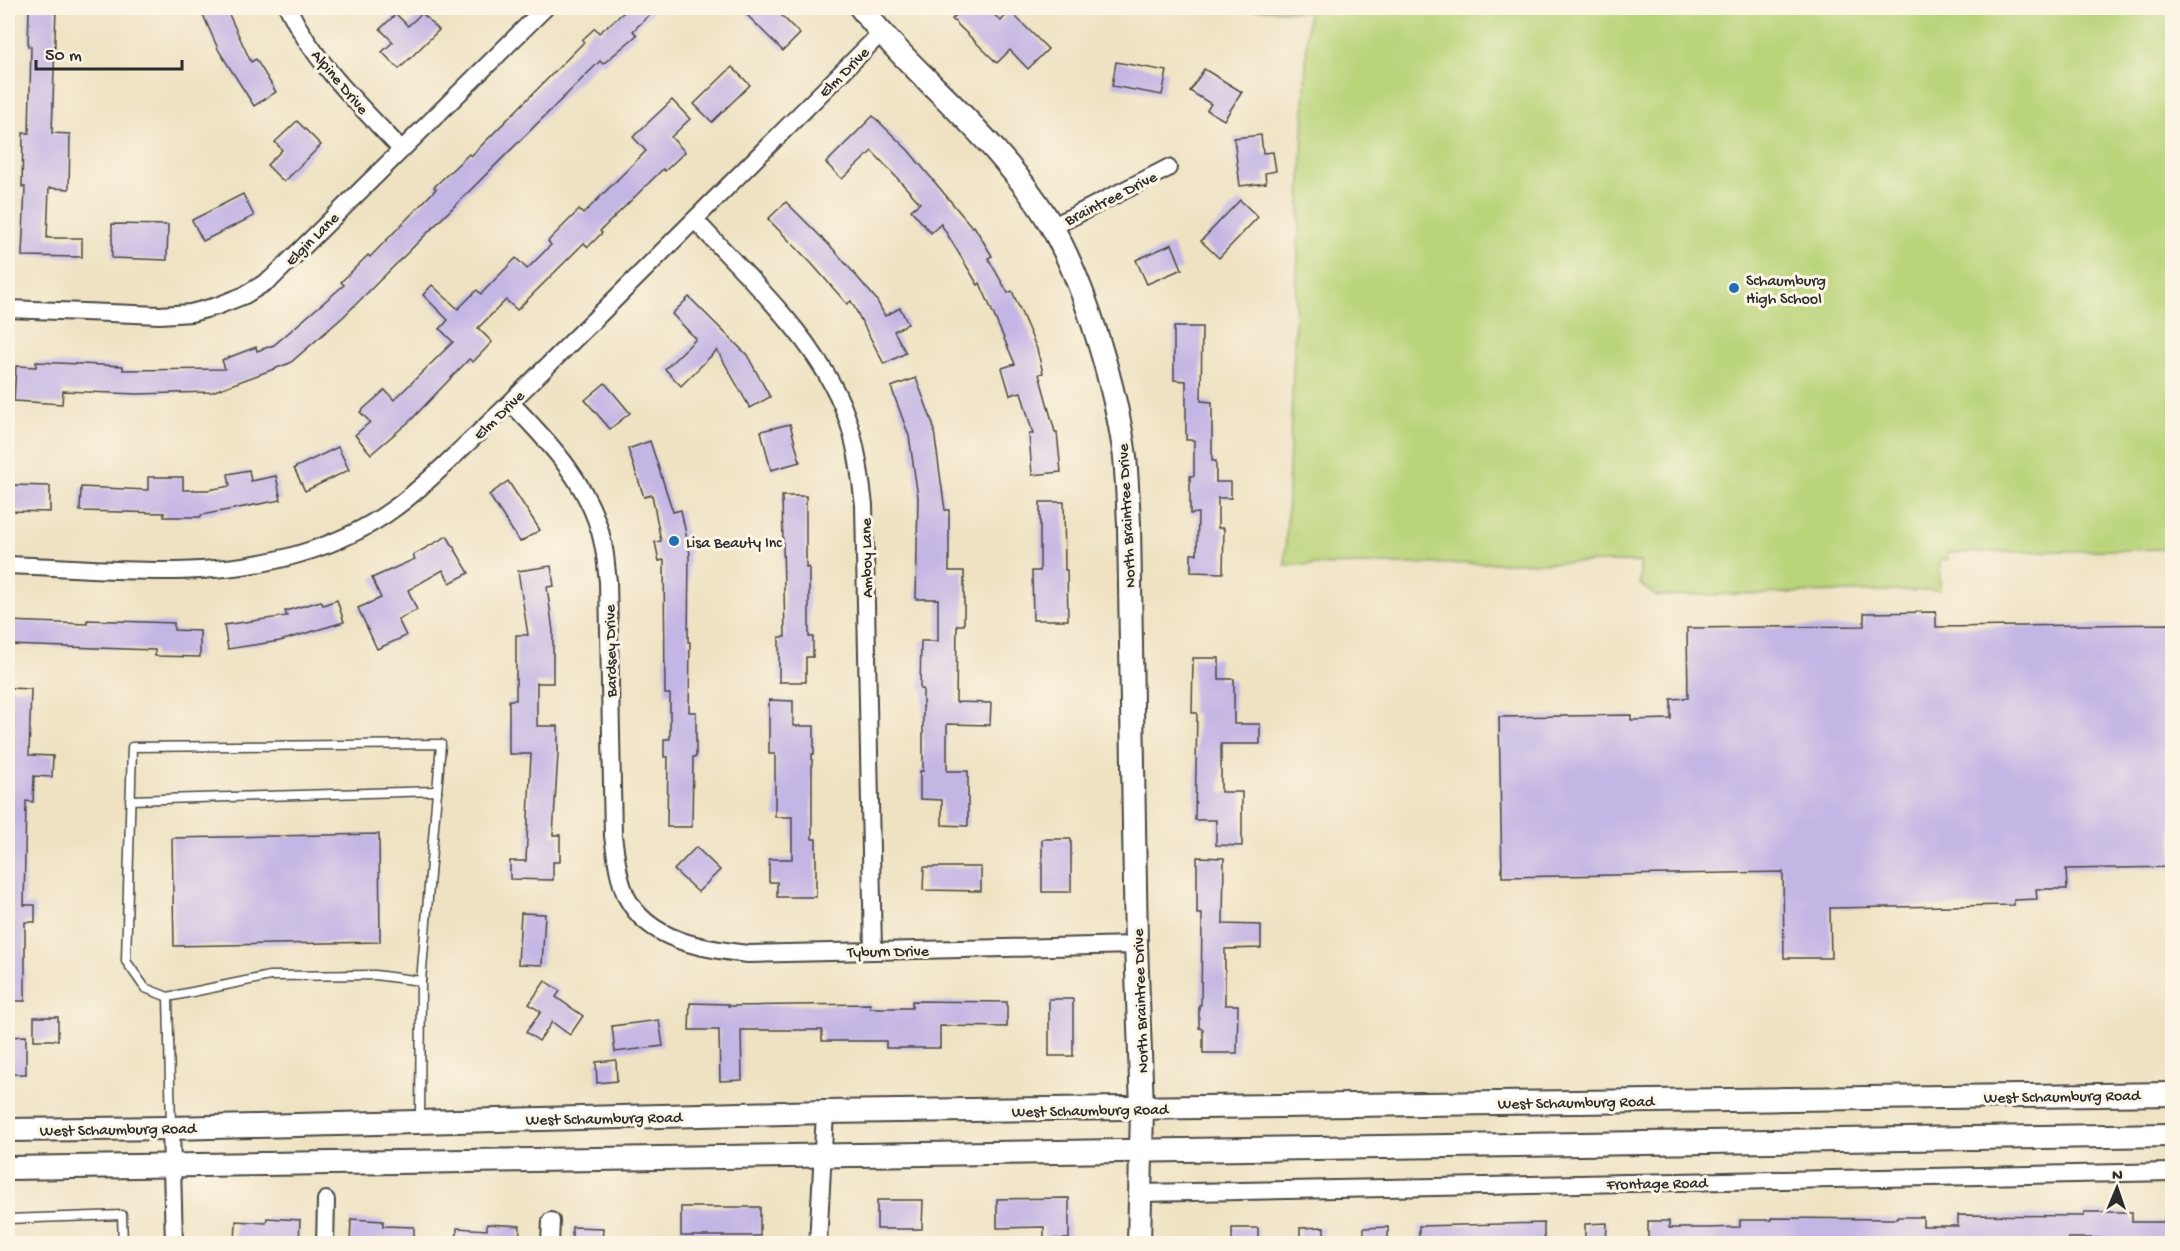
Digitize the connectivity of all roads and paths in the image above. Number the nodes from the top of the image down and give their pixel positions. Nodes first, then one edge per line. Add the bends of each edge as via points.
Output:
1 (288, 8) edge
2 (545, 8) edge
3 (861, 8) edge
4 (881, 33) junction
5 (401, 149) junction
6 (1168, 168) dead end
7 (695, 220) junction
8 (1052, 227) junction
9 (8, 309) edge
10 (511, 403) junction
11 (8, 565) edge
12 (437, 791) junction
13 (130, 800) junction
14 (646, 922) joint
15 (1136, 945) junction
16 (873, 951) junction
17 (421, 981) junction
18 (168, 997) junction
19 (2172, 1094) edge
20 (1142, 1108) junction
21 (825, 1112) junction
22 (420, 1122) junction
23 (171, 1128) junction
24 (8, 1130) edge
25 (2172, 1135) edge
26 (1141, 1150) junction
27 (822, 1155) junction
28 (173, 1165) junction
29 (8, 1168) edge
30 (2172, 1172) edge
31 (1141, 1193) junction
32 (326, 1200) dead end
33 (8, 1219) edge
34 (551, 1221) dead end
35 (123, 1244) edge
36 (174, 1244) edge
37 (325, 1244) edge
38 (550, 1244) edge
39 (818, 1244) edge
40 (1140, 1244) edge

1 - 5 street, Alpine Drive via 316,54 347,93
2 - 5 street, Elgin Lane
3 - 4 main road, North Braintree Drive
4 - 7 street, Elm Drive
4 - 8 main road, North Braintree Drive via 994,149
5 - 9 street, Elgin Lane via 271,279 217,306 160,315
6 - 8 street, Braintree Drive
7 - 10 street, Elm Drive
7 - 16 street, Amboy Lane via 789,322 825,370 846,414 858,455 864,505
8 - 15 main road, North Braintree Drive via 1077,280 1096,335 1125,457
10 - 11 street, Elm Drive via 396,507 337,540 299,554 261,564 184,572
10 - 14 street, Bardsey Drive via 571,470 590,503 603,543 608,581 613,836 617,867 627,896
12 - 13 lane
12 - 13 lane via 441,744 132,747
12 - 17 lane
13 - 18 lane via 126,960 145,988
14 - 16 street, Tyburn Drive via 675,938 708,949 748,954
15 - 16 street, Tyburn Drive
15 - 20 main road, North Braintree Drive
17 - 18 lane via 375,975 270,976
17 - 22 lane
18 - 23 lane
19 - 20 main road, West Schaumburg Road
20 - 21 main road, West Schaumburg Road
20 - 26 main road, North Braintree Drive
21 - 22 main road, West Schaumburg Road
21 - 27 street
22 - 23 main road, West Schaumburg Road
23 - 24 main road, West Schaumburg Road
23 - 28 street
25 - 26 main road
26 - 27 main road
26 - 31 main road, North Braintree Drive
27 - 28 main road
27 - 39 street
28 - 29 main road
28 - 36 street
30 - 31 street, Frontage Road
31 - 40 main road, North Braintree Drive
32 - 37 street
33 - 35 lane via 123,1215
34 - 38 street

